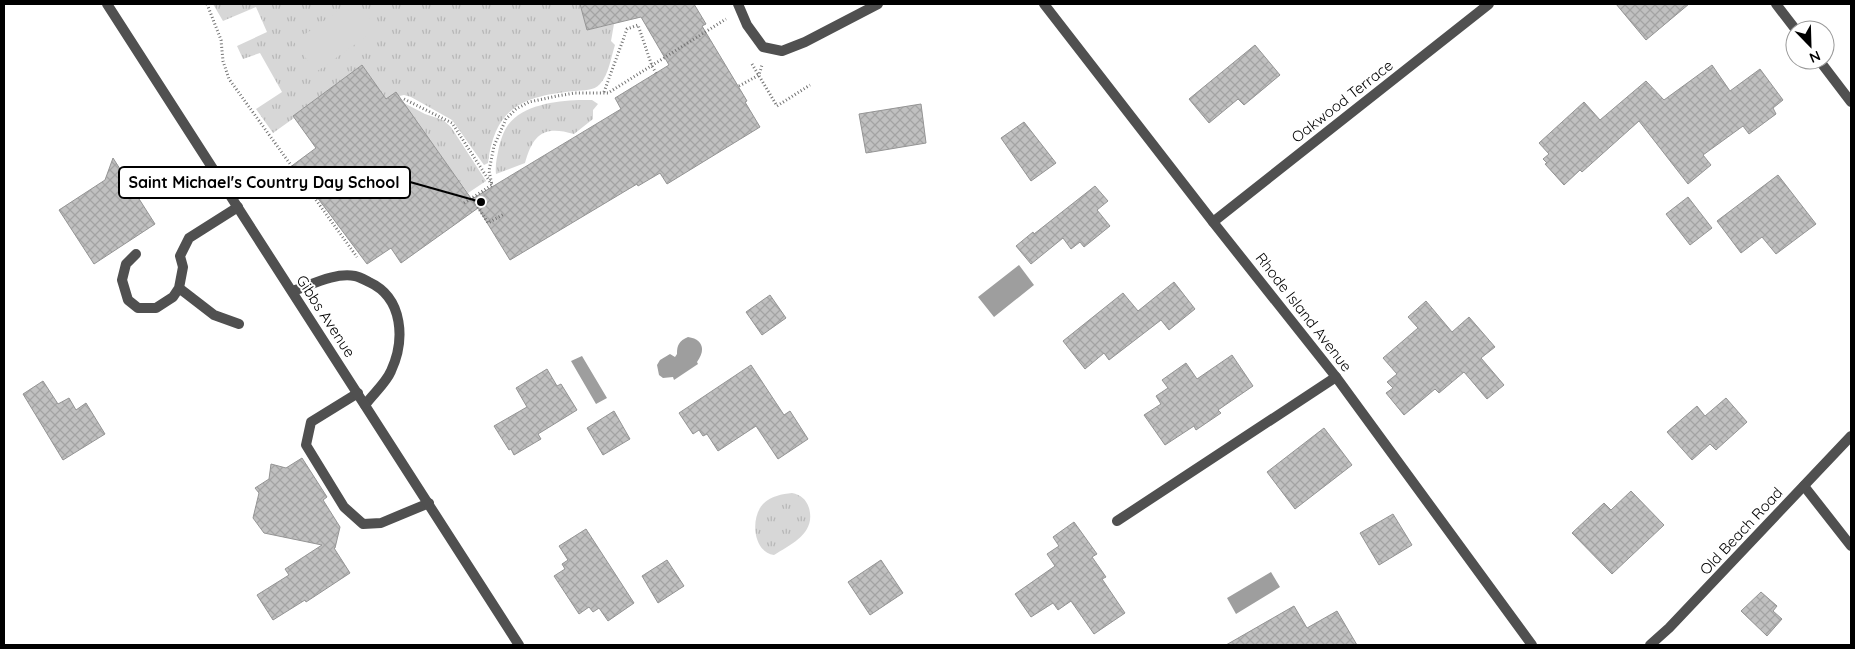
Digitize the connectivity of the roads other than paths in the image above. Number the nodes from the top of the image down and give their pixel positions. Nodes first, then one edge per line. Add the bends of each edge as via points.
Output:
1 (107, 4) edge
2 (738, 4) edge
3 (878, 4) edge
4 (1044, 4) edge
5 (1489, 4) edge
6 (1776, 4) edge
7 (1788, 20) edge
8 (1827, 70) edge
9 (1851, 102) edge
10 (238, 207) junction
11 (1213, 222) junction
12 (136, 254) dead end
13 (179, 288) junction
14 (293, 291) junction
15 (239, 324) dead end
16 (1336, 377) junction
17 (358, 393) junction
18 (365, 404) junction
19 (1851, 436) edge
20 (1804, 486) junction
21 (429, 503) junction
22 (1117, 521) dead end
23 (1851, 546) edge
24 (519, 645) edge
25 (1532, 645) edge
26 (1650, 645) edge

1 - 10 street, Gibbs Avenue
2 - 3 street via 747,25 763,47 782,51
4 - 11 street, Rhode Island Avenue
5 - 11 street, Oakwood Terrace
6 - 7 street
8 - 9 street
10 - 13 street via 190,238 180,256 183,267
10 - 14 street, Gibbs Avenue
11 - 16 street, Rhode Island Avenue
12 - 13 street via 126,264 122,280 128,300 138,308 156,308 173,297
13 - 15 street via 214,314
14 - 17 street, Gibbs Avenue
14 - 18 street via 335,277 355,276 378,286 392,303 400,324 399,346 390,373
16 - 22 street
16 - 25 street, Rhode Island Avenue
17 - 18 street, Gibbs Avenue
17 - 21 street via 311,422 306,446 344,507 363,524 381,523
18 - 21 street, Gibbs Avenue
19 - 20 street, Old Beach Road
20 - 23 street
20 - 26 street, Old Beach Road via 1670,628
21 - 24 street, Gibbs Avenue

